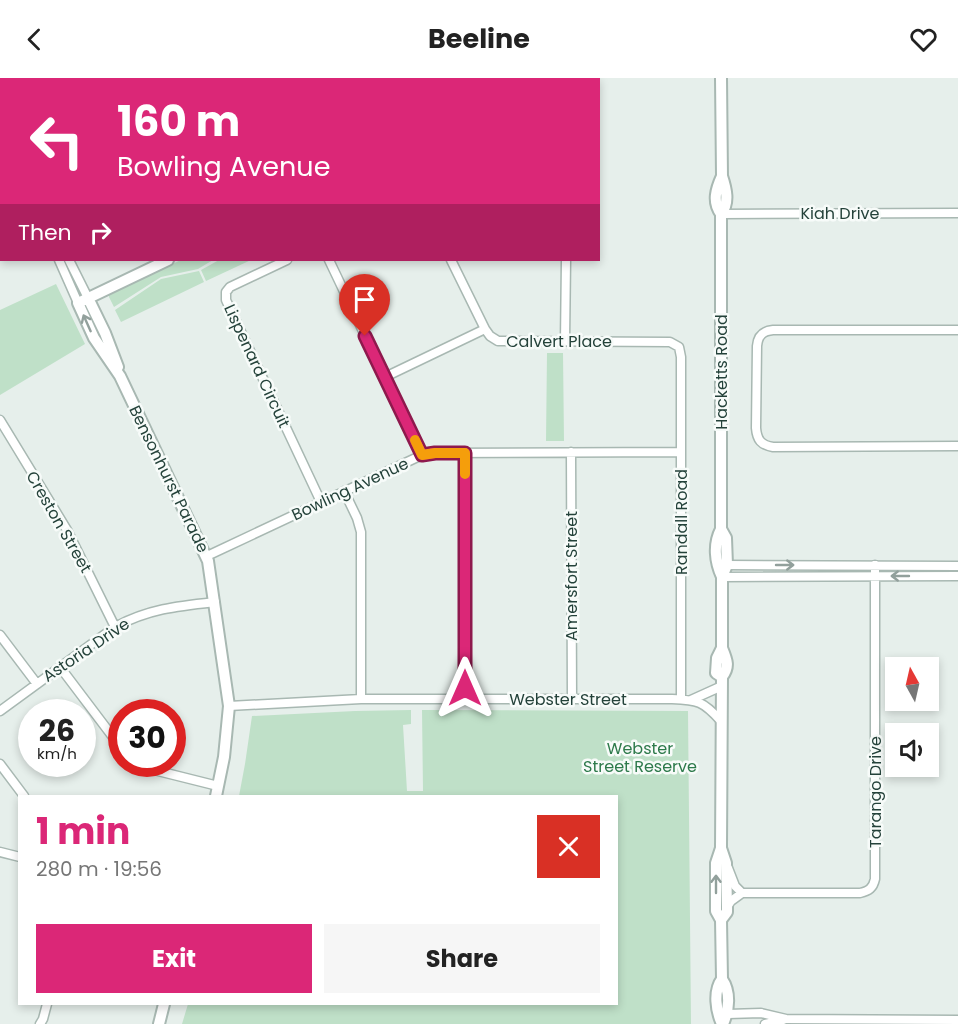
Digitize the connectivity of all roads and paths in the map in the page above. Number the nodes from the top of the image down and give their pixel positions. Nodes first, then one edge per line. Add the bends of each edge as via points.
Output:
1 (721, 78) edge
2 (958, 213) edge
3 (721, 214) junction
4 (60, 261) edge
5 (69, 261) edge
6 (166, 261) edge
7 (285, 261) edge
8 (329, 261) edge
9 (452, 261) edge
10 (566, 261) edge
11 (83, 301) junction
12 (485, 329) junction
13 (958, 330) edge
14 (565, 341) junction
15 (678, 345) joint
16 (385, 377) junction
17 (0, 420) edge
18 (958, 446) edge
19 (571, 452) junction
20 (681, 452) junction
21 (465, 453) junction
22 (422, 455) junction
23 (344, 491) junction
24 (321, 502) junction
25 (207, 556) junction
26 (722, 565) junction
27 (875, 565) junction
28 (958, 566) edge
29 (722, 576) junction
30 (875, 576) junction
31 (958, 576) edge
32 (215, 602) junction
33 (115, 627) junction
34 (0, 635) edge
35 (60, 667) junction
36 (723, 678) junction
37 (37, 684) junction
38 (361, 699) junction
39 (465, 699) junction
40 (572, 699) junction
41 (681, 699) junction
42 (691, 700) junction
43 (229, 706) junction
44 (0, 711) edge
45 (721, 721) junction
46 (108, 730) edge
47 (0, 764) edge
48 (173, 777) edge
49 (217, 791) edge
50 (23, 795) edge
51 (721, 848) junction
52 (0, 852) edge
53 (18, 856) edge
54 (726, 863) junction
55 (742, 893) junction
56 (727, 907) junction
57 (721, 920) junction
58 (46, 1005) edge
59 (164, 1005) edge
60 (723, 1019) edge
61 (786, 1019) junction
62 (958, 1020) edge
63 (40, 1024) edge
64 (159, 1024) edge
65 (765, 1024) edge

1 - 3 street, Hacketts Road via 722,176 716,189 716,207
2 - 3 street, Kiah Drive
3 - 26 street, Hacketts Road via 721,530 717,538
4 - 11 street, Bensonhurst Parade
5 - 11 street, Bensonhurst Parade
6 - 11 street
7 - 24 street, Lispenard Circuit via 233,285 225,296
8 - 16 street
9 - 12 street, Calvert Place
10 - 14 street
11 - 25 street, Bensonhurst Parade via 94,338 120,376
12 - 14 street, Calvert Place via 498,341
12 - 16 street
13 - 18 street via 765,331 758,337 757,346 756,428 760,442 773,447
14 - 15 street, Calvert Place
15 - 20 street, Randall Road
16 - 22 street
17 - 33 street, Creston Street via 67,530
19 - 20 street, Bowling Avenue
19 - 21 street, Bowling Avenue
19 - 40 street, Amersfort Street
20 - 41 street, Randall Road
21 - 22 street, Bowling Avenue
21 - 39 street
22 - 23 street, Bowling Avenue
23 - 24 street, Bowling Avenue
23 - 38 street via 361,532
24 - 25 street, Bowling Avenue
25 - 32 street, Bensonhurst Parade
26 -> 27 street
26 - 29 street, Hacketts Road
27 - 28 street
27 - 30 street, Tarango Drive
29 - 30 street
29 - 36 street, Hacketts Road via 722,648 716,673
31 -> 30 street
30 - 55 street, Tarango Drive via 872,887 860,893
32 - 33 street, Astoria Drive via 156,610
32 - 43 street, Bensonhurst Parade
33 - 35 street, Astoria Drive
34 - 37 street
35 - 37 street, Astoria Drive
35 - 46 street
36 - 42 street
36 - 45 street, Hacketts Road
37 - 44 street, Astoria Drive
38 - 39 street, Webster Street
38 - 43 street, Webster Street
39 - 40 street, Webster Street
40 - 41 street, Webster Street
41 - 42 street, Webster Street
42 - 45 street, Webster Street via 703,704
43 - 49 street, Bensonhurst Parade
45 - 51 street, Hacketts Road
47 - 50 street
48 - 49 street
51 - 54 street, Hacketts Road
57 -> 51 street, Hacketts Road via 716,911 716,863
52 - 53 street
54 - 55 street
54 - 56 street, Hacketts Road
55 - 56 street
56 - 57 street, Hacketts Road
57 - 60 street, Hacketts Road via 722,979 717,986
58 - 63 street
59 - 64 street
60 - 61 street via 761,1013
61 - 62 street
61 - 65 street

